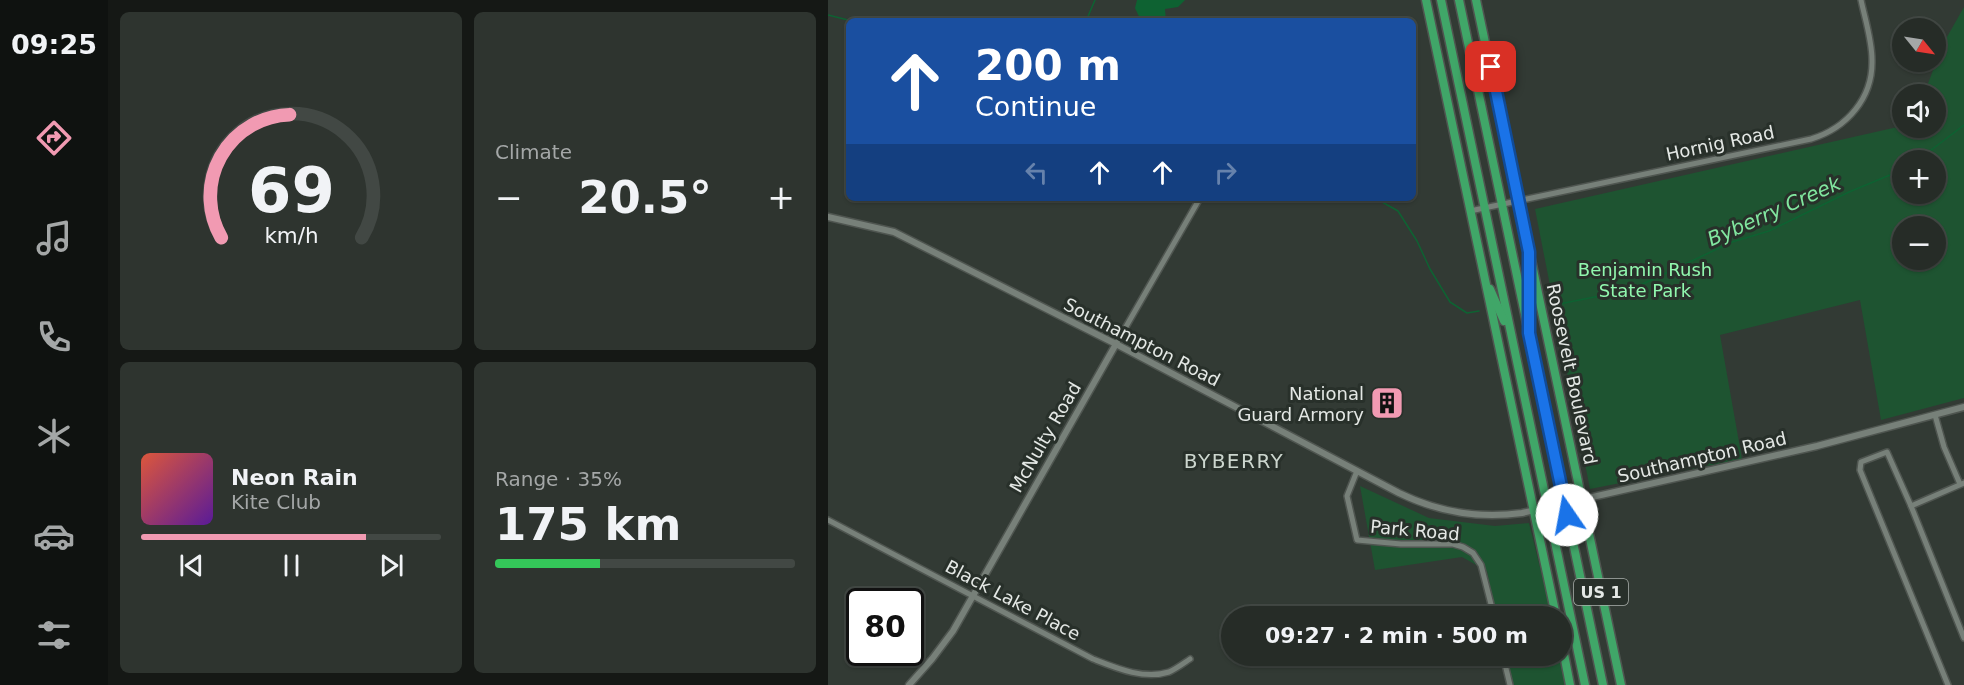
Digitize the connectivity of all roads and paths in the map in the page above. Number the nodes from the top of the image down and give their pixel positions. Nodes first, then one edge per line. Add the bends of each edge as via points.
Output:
1 (1426, 0) edge
2 (1441, 0) edge
3 (1459, 0) edge
4 (1476, 0) edge
5 (1861, 0) edge
6 (1198, 201) edge
7 (1519, 201) junction
8 (1502, 204) junction
9 (1485, 208) junction
10 (1470, 211) junction
11 (828, 217) edge
12 (1529, 252) junction
13 (1484, 275) junction
14 (1529, 333) junction
15 (1512, 337) junction
16 (1116, 344) junction
17 (1964, 407) edge
18 (1935, 415) junction
19 (1357, 471) junction
20 (1962, 483) edge
21 (1581, 500) junction
22 (1565, 503) junction
23 (1911, 506) junction
24 (1548, 507) junction
25 (1533, 511) junction
26 (828, 520) edge
27 (972, 595) junction
28 (1491, 606) edge
29 (1554, 606) edge
30 (1964, 638) edge
31 (1190, 660) dead end
32 (1505, 666) edge
33 (1566, 666) edge
34 (909, 685) edge
35 (1510, 685) edge
36 (1570, 685) edge
37 (1585, 685) edge
38 (1603, 685) edge
39 (1621, 685) edge
40 (1948, 685) edge

1 - 10 highway, US 1
2 - 9 highway, US 1
3 - 8 highway, Roosevelt Boulevard / US 1
4 - 7 highway, Roosevelt Boulevard / US 1
5 - 7 street, Hornig Road via 1871,50 1871,76 1858,107 1832,131 1811,139
6 - 16 street, McNulty Road
7 - 8 street, Hornig Road
7 - 12 highway, Roosevelt Boulevard / US 1
8 - 9 street, Hornig Road
8 - 14 highway, Roosevelt Boulevard / US 1
9 - 10 street, Hornig Road
9 - 15 highway, US 1
10 - 13 highway, US 1
11 - 16 street, Southampton Road via 894,232
12 - 14 highway
12 - 21 highway, Roosevelt Boulevard / US 1
13 - 15 highway
13 - 25 highway, US 1
14 - 22 highway, Roosevelt Boulevard / US 1
15 - 24 highway, US 1
16 - 19 street, Southampton Road
16 - 27 street, McNulty Road
17 - 18 street, Southampton Road
18 - 20 street via 1944,447
18 - 21 street, Southampton Road
19 - 25 street, Southampton Road via 1409,498 1450,512 1493,516
19 - 28 street, Park Road via 1347,496 1357,540 1463,547 1481,565
20 - 23 street
21 - 22 street, Southampton Road
21 - 39 highway, Roosevelt Boulevard / US 1
22 - 24 street, Southampton Road
22 - 38 highway, Roosevelt Boulevard / US 1
23 - 30 street
23 - 40 street via 1887,452 1861,462 1860,470
24 - 25 street, Southampton Road
24 - 37 highway, US 1
25 - 29 highway, US 1
26 - 27 street, Black Lake Place
27 - 31 street, Black Lake Place via 1093,659 1120,669 1162,673
27 - 34 street, McNulty Road via 952,631
32 - 35 street
33 - 36 highway

